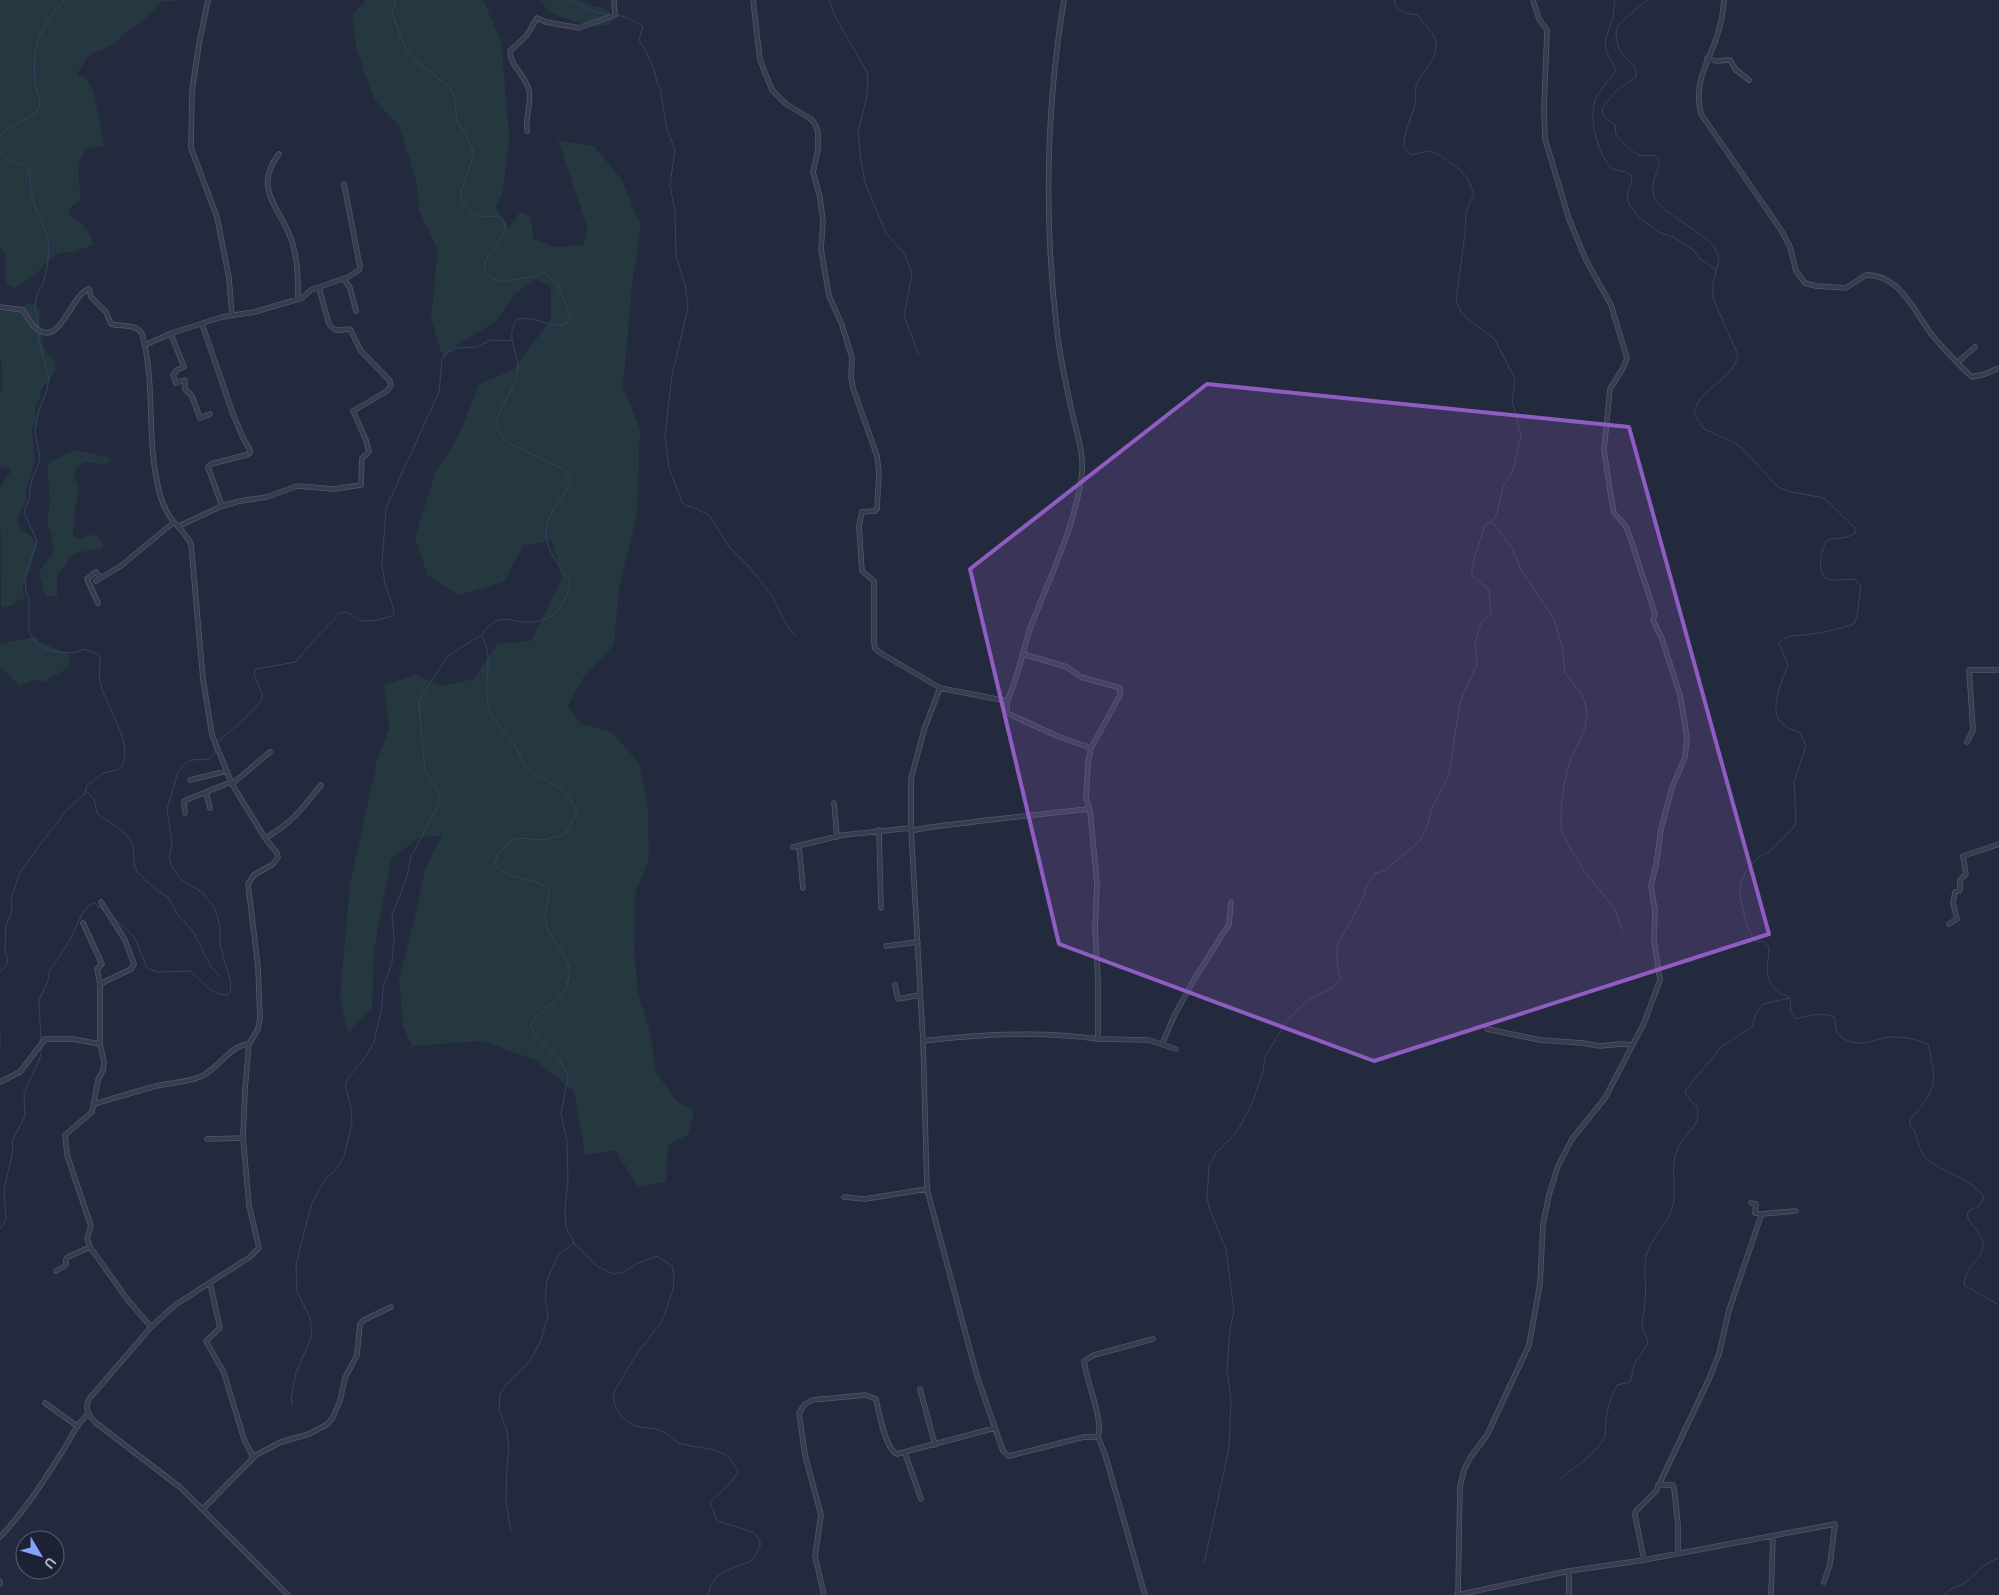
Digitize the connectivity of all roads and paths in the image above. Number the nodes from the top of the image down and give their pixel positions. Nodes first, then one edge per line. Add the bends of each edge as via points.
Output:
1 (208, 0) edge
2 (614, 0) edge
3 (753, 0) edge
4 (1064, 0) edge
5 (1533, 0) edge
6 (1724, 0) edge
7 (1707, 58) junction
8 (1749, 80) dead end
9 (527, 131) dead end
10 (279, 154) dead end
11 (344, 184) dead end
12 (344, 279) junction
13 (319, 288) junction
14 (298, 299) junction
15 (0, 307) edge
16 (356, 311) dead end
17 (232, 315) junction
18 (202, 324) junction
19 (171, 334) junction
20 (145, 345) junction
21 (1975, 347) dead end
22 (1957, 363) junction
23 (1999, 368) edge
24 (210, 414) dead end
25 (222, 506) junction
26 (174, 522) junction
27 (179, 526) junction
28 (101, 578) junction
29 (96, 581) dead end
30 (98, 603) dead end
31 (1023, 654) junction
32 (1999, 670) edge
33 (940, 688) junction
34 (1008, 701) junction
35 (1967, 742) dead end
36 (1091, 748) junction
37 (270, 752) dead end
38 (227, 771) junction
39 (190, 780) dead end
40 (232, 783) junction
41 (321, 785) dead end
42 (206, 792) junction
43 (834, 803) dead end
44 (210, 808) dead end
45 (1088, 809) junction
46 (185, 812) dead end
47 (879, 830) junction
48 (911, 830) junction
49 (837, 837) junction
50 (266, 838) junction
51 (1999, 844) edge
52 (799, 846) junction
53 (793, 847) dead end
54 (803, 888) dead end
55 (101, 902) dead end
56 (1230, 902) dead end
57 (881, 908) dead end
58 (83, 924) dead end
59 (1949, 924) dead end
60 (918, 942) junction
61 (886, 946) dead end
62 (100, 984) junction
63 (895, 985) dead end
64 (920, 995) junction
65 (1487, 1028) dead end
66 (1098, 1039) junction
67 (923, 1041) junction
68 (100, 1044) junction
69 (249, 1044) junction
70 (1162, 1044) junction
71 (1632, 1045) junction
72 (1176, 1049) dead end
73 (0, 1082) edge
74 (94, 1104) junction
75 (243, 1138) junction
76 (207, 1139) dead end
77 (927, 1188) junction
78 (844, 1196) dead end
79 (1751, 1203) dead end
80 (1796, 1210) dead end
81 (1761, 1214) junction
82 (90, 1247) junction
83 (56, 1271) dead end
84 (210, 1283) junction
85 (391, 1307) dead end
86 (151, 1327) junction
87 (1153, 1339) dead end
88 (920, 1389) dead end
89 (45, 1403) dead end
90 (88, 1414) junction
91 (77, 1426) junction
92 (995, 1428) junction
93 (1098, 1437) junction
94 (935, 1445) junction
95 (905, 1454) junction
96 (253, 1457) junction
97 (1658, 1485) junction
98 (921, 1499) dead end
99 (203, 1509) junction
100 (1773, 1536) junction
101 (0, 1537) edge
102 (1678, 1553) junction
103 (1644, 1560) junction
104 (1569, 1571) junction
105 (1824, 1582) dead end
106 (288, 1595) edge
107 (824, 1595) edge
108 (1145, 1595) edge
109 (1457, 1595) edge
110 (1569, 1595) edge
111 (1771, 1595) edge

1 - 17 street via 192,91 191,148 217,218 229,278
2 - 9 street via 615,15 583,27 537,18 527,35 510,51 529,88
3 - 33 street via 760,60 772,90 813,122 818,132 813,172 820,197 823,222 821,249 828,296 847,340 852,358 853,388 877,456 879,472 876,509 862,512 859,526 862,571 874,581 874,643 879,652
4 - 31 street via 1056,53 1049,153 1049,222 1061,365 1082,471 1067,531
5 - 71 street via 1539,19 1547,30 1544,129 1548,150 1569,219 1586,260 1611,305 1627,358 1610,389 1604,435 1614,513 1625,525 1642,572 1655,614 1653,620 1680,695 1687,737 1685,758 1672,788 1661,829 1651,886 1660,980
6 - 7 street via 1720,26
7 - 8 street via 1730,60 1736,70
7 - 22 street via 1701,74 1702,114 1781,230 1800,278 1816,286 1841,288 1851,286 1866,275 1886,279 1904,296
10 - 14 street via 269,170 266,183 293,245
11 - 12 street via 360,267
12 - 13 street
12 - 16 street
13 - 14 street
13 - 25 street via 332,329 336,332 350,329 361,352 391,385 387,391 353,411 369,452 362,458 361,485 334,488 306,488 302,485 267,497
14 - 17 street
15 - 20 street via 23,310 36,329 49,333 58,327 82,292 89,288 111,324 138,329
17 - 18 street
18 - 19 street
18 - 25 street via 233,414 250,450 246,455 208,467
19 - 20 street
19 - 24 street via 184,367 173,375 176,383 185,380 185,389 192,396 200,418
20 - 26 street via 158,485
21 - 22 street
22 - 23 street via 1972,377
25 - 27 street
26 - 27 street
26 - 28 street
27 - 38 street via 191,544 202,671 212,736
28 - 29 street
28 - 30 street via 96,572 87,579
31 - 34 street
31 - 36 street via 1120,688 1120,695
32 - 35 street via 1970,670 1973,730
33 - 34 street
33 - 48 street via 911,779
34 - 36 street via 1007,713
36 - 45 street
37 - 40 street
38 - 39 street
38 - 40 street
40 - 42 street
40 - 50 street
41 - 50 street via 299,814
42 - 44 street
42 - 46 street via 184,802
43 - 49 street
45 - 48 street
45 - 66 street via 1097,883
47 - 48 street
47 - 49 street
47 - 57 street
48 - 60 street
49 - 52 street
50 - 69 street via 278,853 277,860 254,875 248,884 258,967 260,1018
51 - 59 street via 1963,856 1966,874 1960,880 1960,890 1955,892 1952,903 1956,919
52 - 53 street
52 - 54 street
55 - 62 street via 125,940 134,964 131,969
56 - 70 street via 1229,924 1195,978
58 - 62 street via 102,962 97,970
60 - 61 street
60 - 64 street
62 - 68 street
63 - 64 street via 898,999
64 - 67 street
65 - 71 street via 1540,1040 1600,1046
66 - 67 street via 1024,1034
66 - 70 street via 1149,1040
67 - 77 street
68 - 73 street via 45,1039 20,1072
68 - 74 street via 104,1067
69 - 74 street via 236,1048 220,1064 198,1078 163,1084
69 - 75 street
70 - 72 street
71 - 109 street via 1605,1098 1572,1139 1555,1175 1543,1224 1540,1284 1529,1345 1487,1435 1470,1458 1462,1478
74 - 82 street via 90,1115 68,1131 65,1140 91,1226 87,1238
75 - 76 street
75 - 84 street via 249,1205 259,1248
77 - 78 street via 865,1199
77 - 92 street
79 - 81 street via 1756,1204 1755,1213
80 - 81 street
81 - 97 street via 1716,1361
82 - 83 street via 67,1258 66,1265
82 - 86 street
84 - 86 street via 175,1305
84 - 96 street via 220,1328 206,1342 224,1373 244,1439
85 - 96 street via 360,1324 357,1355 344,1378 340,1401 332,1419 317,1430 281,1442
86 - 90 street via 89,1399
87 - 93 street via 1094,1355 1084,1361 1097,1412
88 - 94 street
89 - 91 street
90 - 91 street
90 - 99 street
91 - 101 street via 22,1513
92 - 93 street via 1003,1451 1009,1456 1084,1437
92 - 94 street
93 - 108 street
94 - 95 street
95 - 98 street
95 - 107 street via 892,1452 873,1397 812,1400 800,1409 805,1455 821,1515 815,1556
96 - 99 street
97 - 102 street via 1674,1488
97 - 103 street via 1635,1515
99 - 106 street
100 - 102 street
100 - 105 street via 1835,1524 1830,1564
100 - 111 street
102 - 103 street
103 - 104 street
104 - 109 street
104 - 110 street

